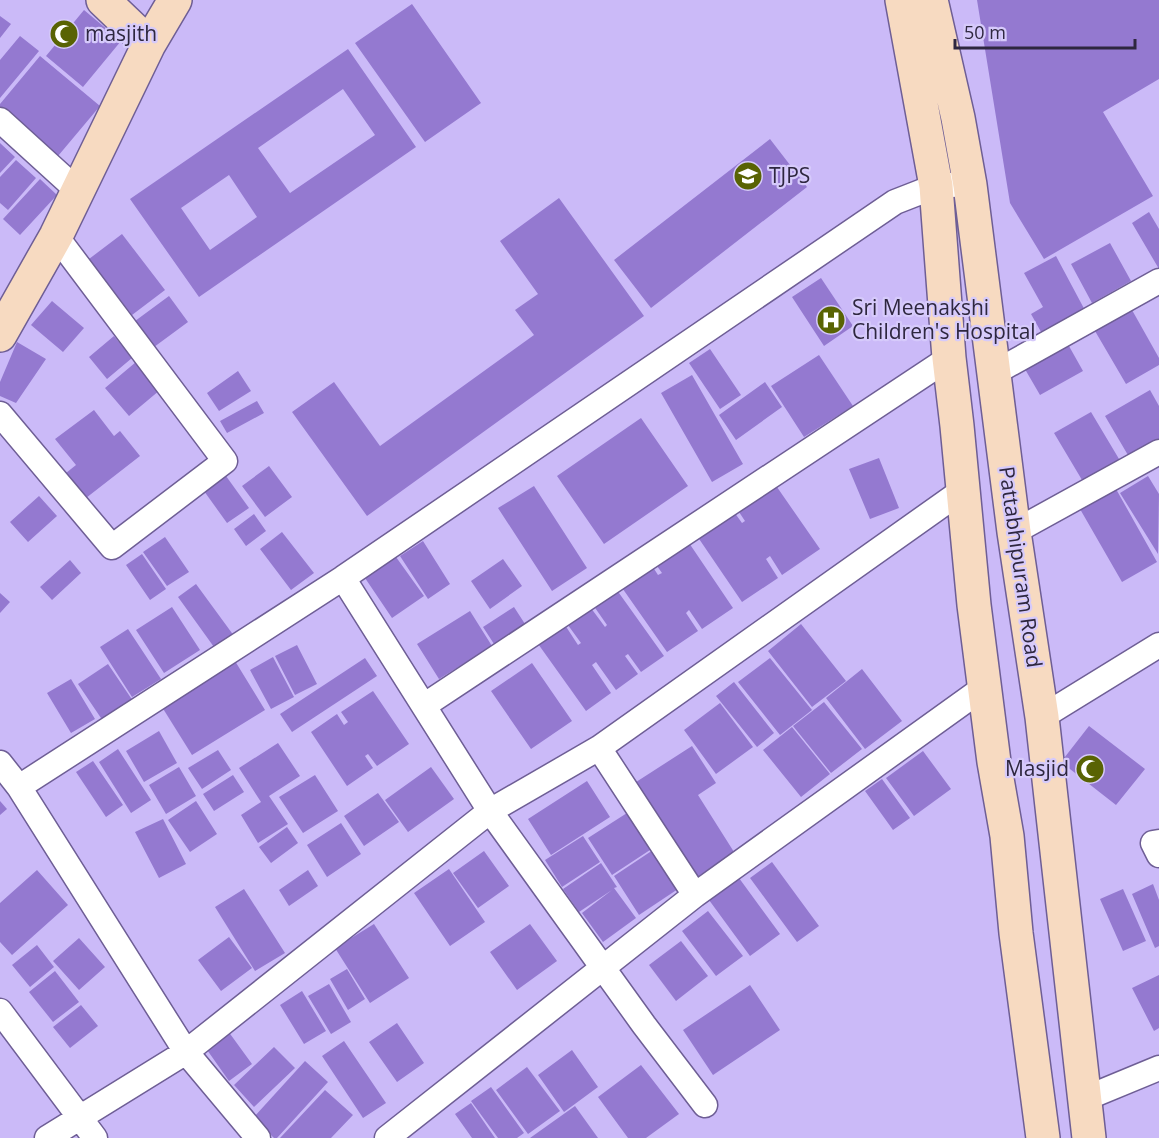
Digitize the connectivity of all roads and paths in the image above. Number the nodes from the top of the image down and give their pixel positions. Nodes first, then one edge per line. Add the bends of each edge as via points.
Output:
1 (103, 0) edge
2 (175, 0) edge
3 (902, 0) edge
4 (931, 0) edge
5 (149, 44) junction
6 (0, 120) edge
7 (970, 185) junction
8 (936, 186) junction
9 (77, 190) junction
10 (56, 236) junction
11 (1159, 281) edge
12 (3, 319) edge
13 (949, 358) junction
14 (994, 373) junction
15 (0, 414) edge
16 (1159, 452) edge
17 (963, 490) junction
18 (1014, 532) junction
19 (343, 578) junction
20 (1159, 645) edge
21 (986, 686) junction
22 (425, 705) junction
23 (1042, 717) junction
24 (599, 748) junction
25 (0, 763) edge
26 (19, 787) junction
27 (490, 811) junction
28 (1159, 842) edge
29 (1159, 855) edge
30 (695, 895) junction
31 (603, 966) junction
32 (0, 1011) edge
33 (186, 1052) junction
34 (1159, 1068) edge
35 (1084, 1099) junction
36 (705, 1105) dead end
37 (79, 1119) junction
38 (47, 1138) edge
39 (95, 1138) edge
40 (258, 1138) edge
41 (387, 1138) edge
42 (1042, 1138) edge
43 (1089, 1138) edge

1 - 5 street
2 - 5 street
3 - 8 street
4 - 7 street, Pattabhipuram Road
5 - 9 street
6 - 9 street
7 - 8 street
7 - 14 street, Pattabhipuram Road
8 - 13 street
8 - 19 street via 895,202
9 - 10 street
10 - 12 street
10 - 15 street via 225,461 112,548
11 - 14 street
13 - 17 street
13 - 22 street
14 - 18 street, Pattabhipuram Road
16 - 18 street
17 - 21 street
17 - 24 street
18 - 23 street, Pattabhipuram Road
19 - 22 street
19 - 26 street
20 - 23 street
21 - 30 street
21 - 42 street
22 - 27 street
23 - 35 street, Pattabhipuram Road
24 - 27 street
24 - 30 street
25 - 26 street
26 - 33 street
27 - 31 street
27 - 33 street
28 - 29 street via 1154,843
30 - 31 street
31 - 36 street
31 - 41 street
32 - 37 street
33 - 37 street
33 - 40 street
34 - 35 street
35 - 43 street, Pattabhipuram Road
37 - 38 street
37 - 39 street

